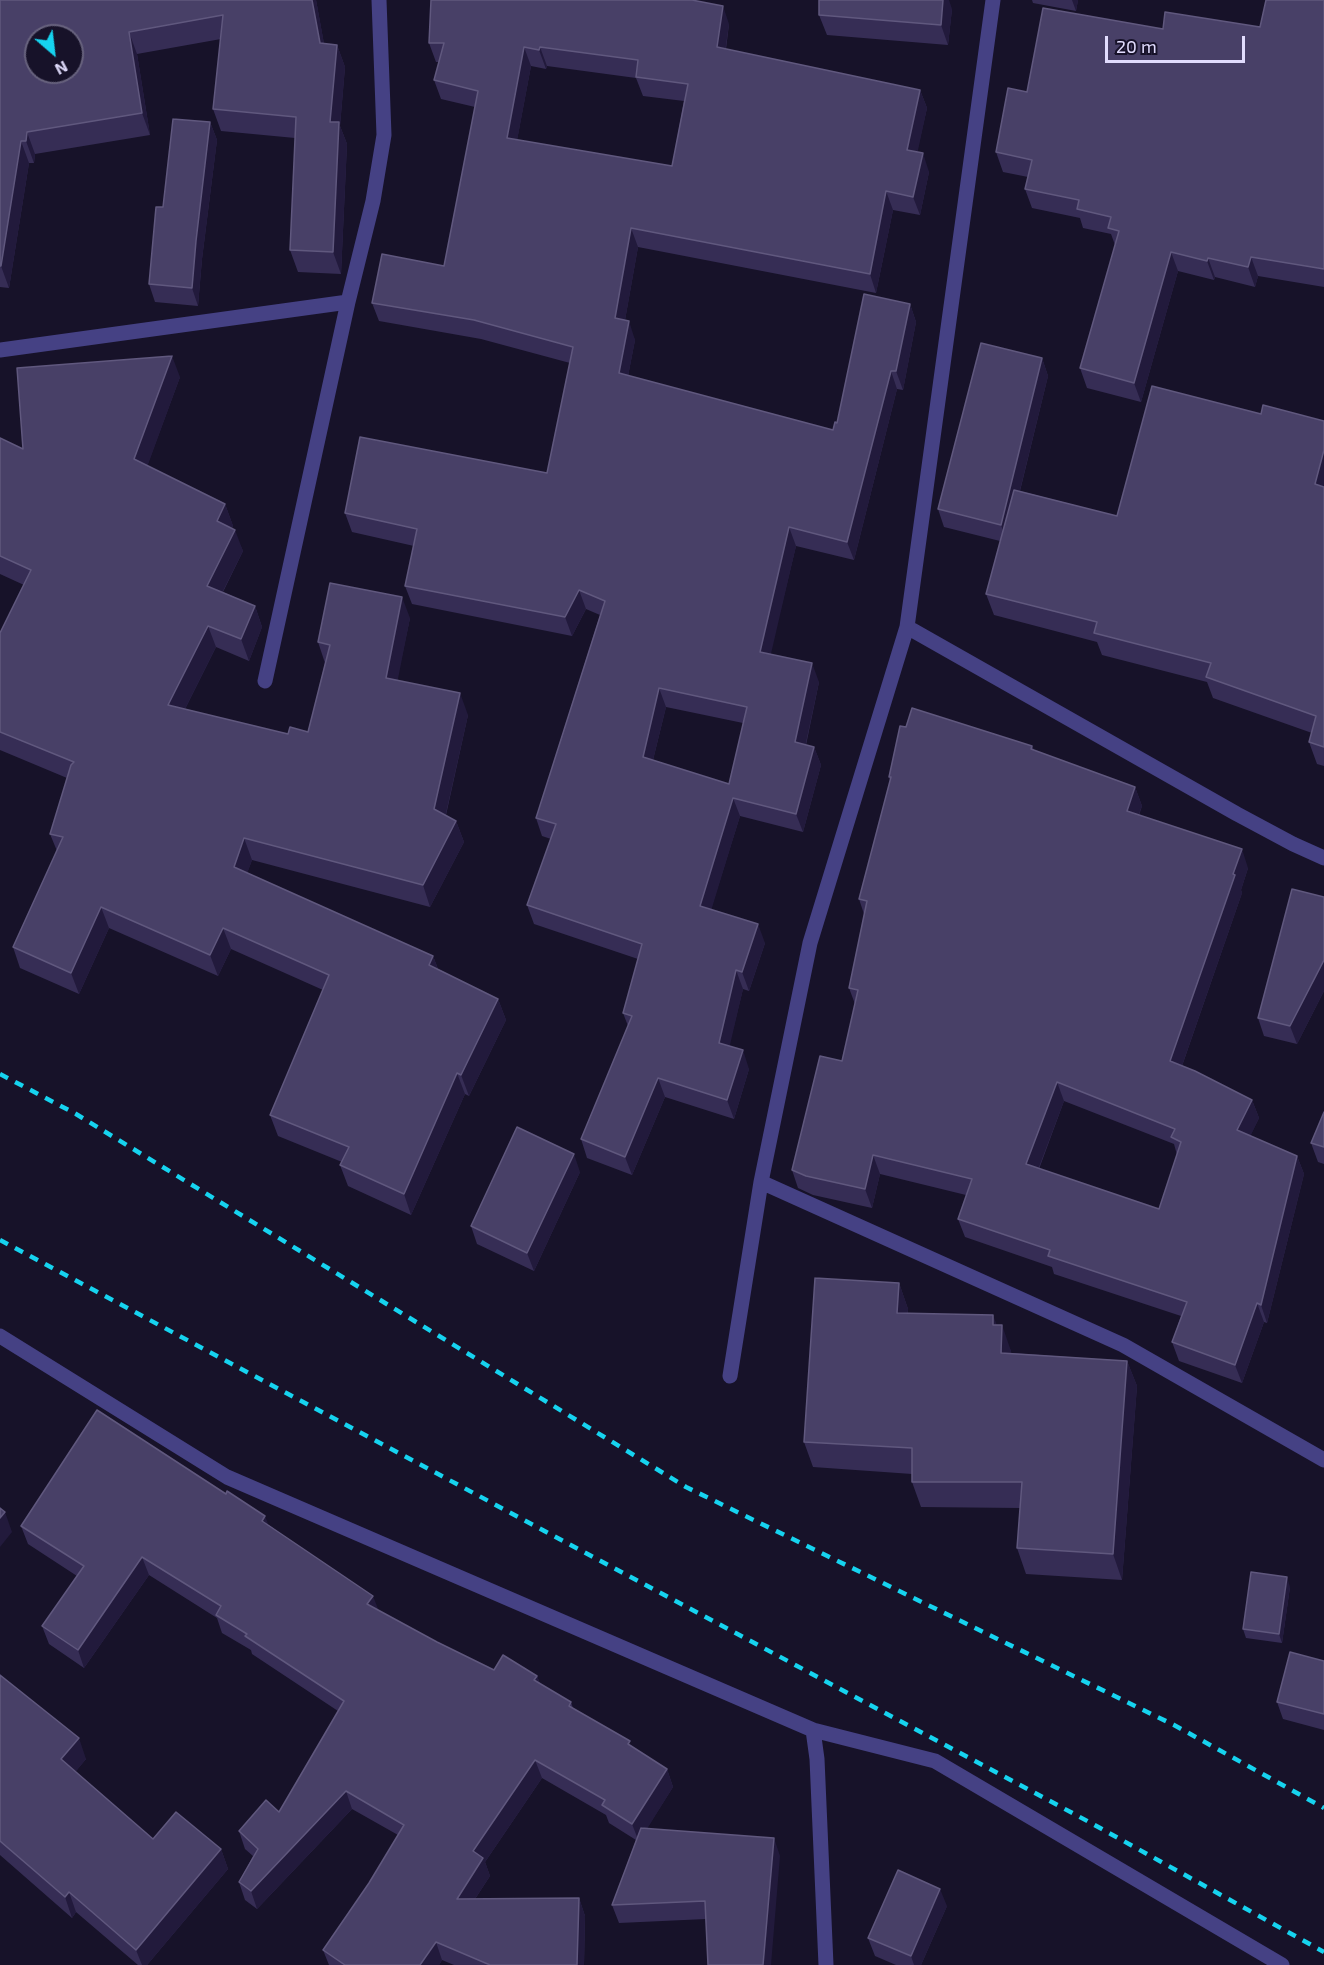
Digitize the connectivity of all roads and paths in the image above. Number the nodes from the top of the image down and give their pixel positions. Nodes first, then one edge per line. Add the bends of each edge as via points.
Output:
1 (379, 0) edge
2 (993, 0) edge
3 (348, 302) junction
4 (0, 350) edge
5 (907, 627) junction
6 (265, 681) dead end
7 (1324, 858) edge
8 (760, 1182) junction
9 (0, 1336) edge
10 (730, 1376) dead end
11 (1324, 1460) edge
12 (813, 1730) junction
13 (826, 1965) edge
14 (1282, 1965) edge

1 - 3 street via 384,135 373,201
2 - 5 street
3 - 4 street
3 - 6 street
5 - 7 street via 1238,814
5 - 8 street via 810,943
8 - 10 street
8 - 11 street via 1123,1345
9 - 12 street via 227,1477
12 - 13 street
12 - 14 street via 935,1761

